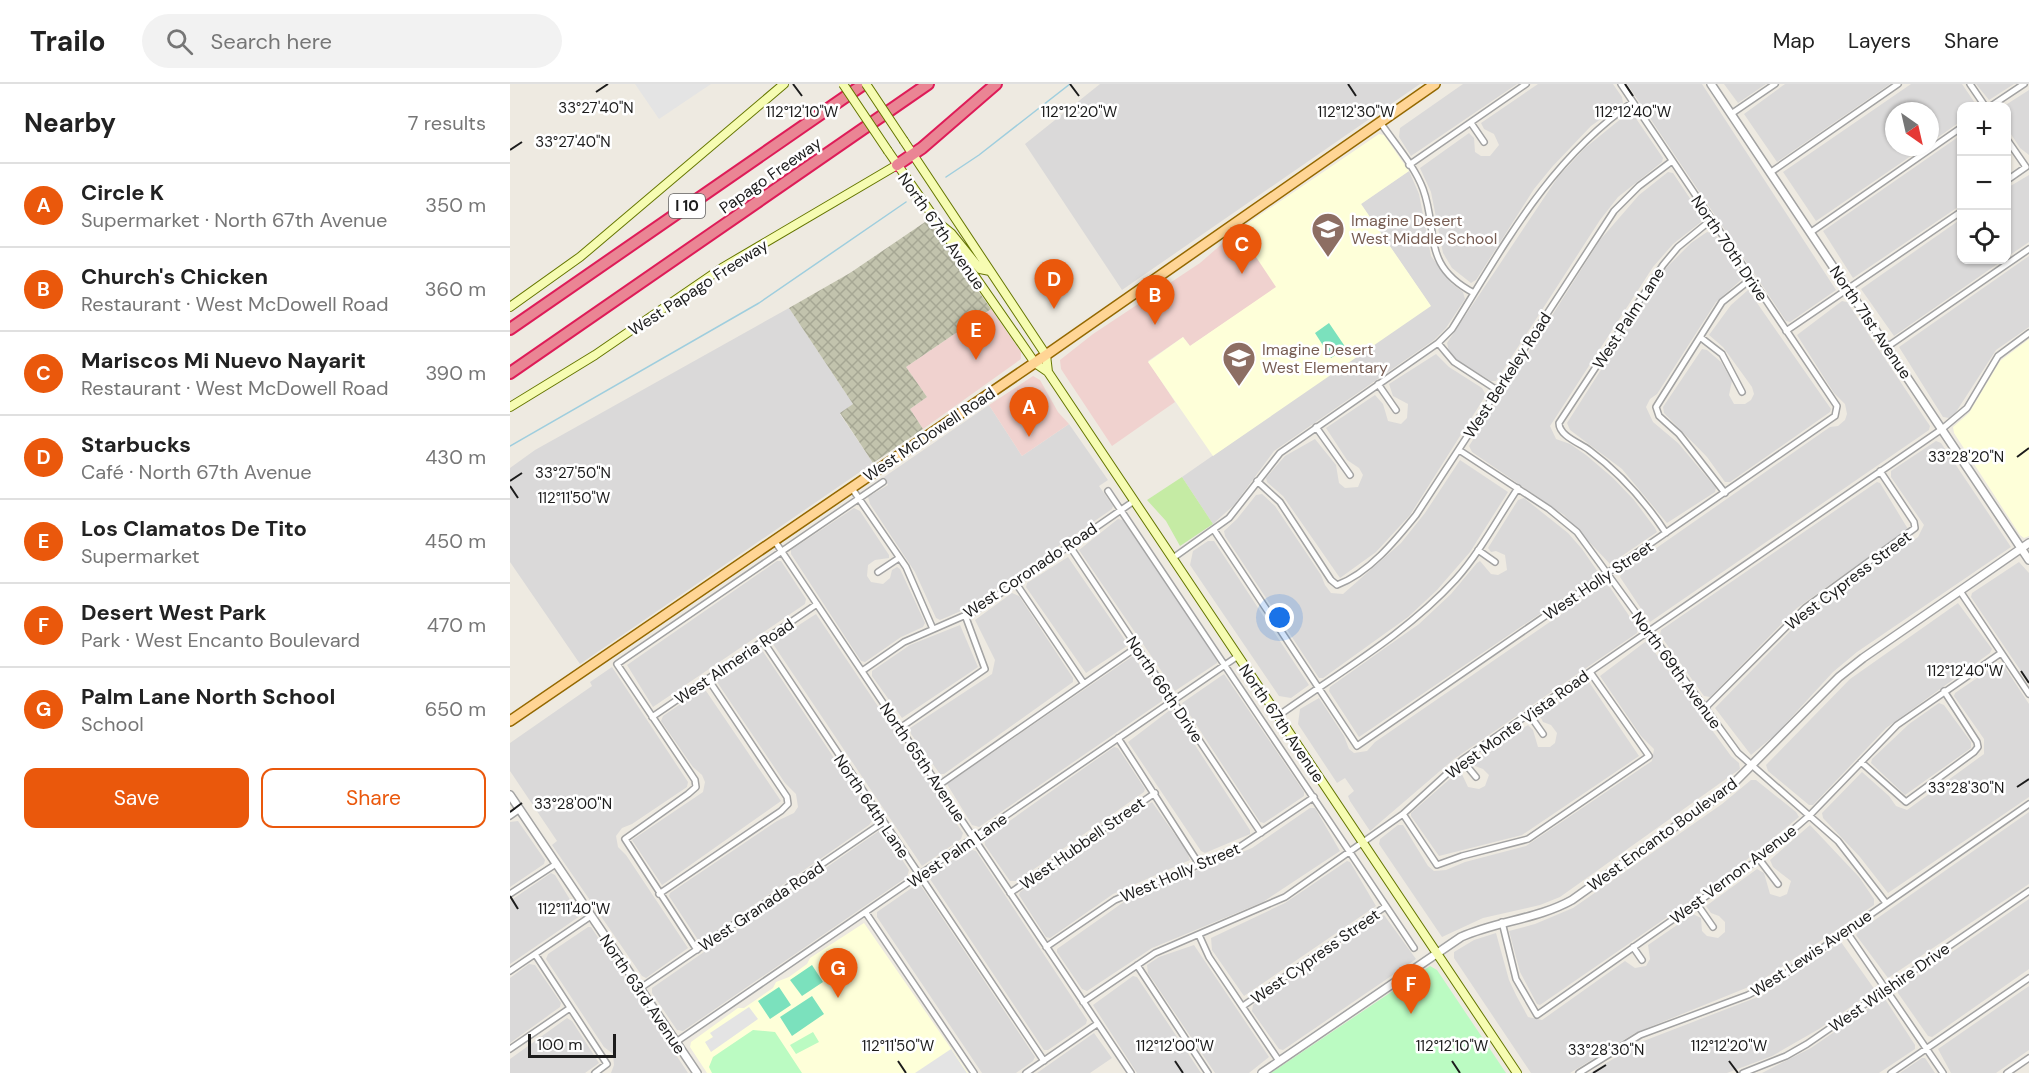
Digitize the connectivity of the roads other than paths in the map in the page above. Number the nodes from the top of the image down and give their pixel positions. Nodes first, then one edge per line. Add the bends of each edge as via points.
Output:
1 (784, 84) edge
2 (843, 84) edge
3 (865, 84) edge
4 (928, 84) edge
5 (996, 84) edge
6 (1435, 84) edge
7 (1526, 84) edge
8 (1621, 84) edge
9 (1712, 84) edge
10 (1775, 84) edge
11 (1898, 84) edge
12 (1970, 84) edge
13 (2024, 84) edge
14 (1633, 102) junction
15 (1982, 102) edge
16 (1997, 102) edge
17 (1731, 114) junction
18 (1380, 122) junction
19 (1470, 123) junction
20 (1957, 130) edge
21 (1484, 142) dead end
22 (2011, 144) edge
23 (913, 155) junction
24 (1672, 161) junction
25 (1409, 165) junction
26 (893, 168) junction
27 (1771, 172) junction
28 (2011, 178) edge
29 (1957, 214) edge
30 (932, 217) junction
31 (1711, 220) junction
32 (1811, 232) junction
33 (2029, 249) edge
34 (990, 270) junction
35 (1751, 279) junction
36 (1848, 289) junction
37 (1474, 293) junction
38 (510, 307) edge
39 (510, 329) edge
40 (1786, 331) junction
41 (2029, 333) edge
42 (1700, 337) junction
43 (1438, 343) junction
44 (1887, 347) junction
45 (1046, 355) junction
46 (1035, 363) junction
47 (1048, 372) junction
48 (510, 373) edge
49 (1378, 384) junction
50 (1497, 390) junction
51 (1742, 392) dead end
52 (510, 407) edge
53 (1396, 410) dead end
54 (1837, 412) joint
55 (1316, 427) junction
56 (1942, 429) junction
57 (1459, 450) junction
58 (1880, 471) junction
59 (1350, 475) dead end
60 (1257, 481) junction
61 (883, 482) dead end
62 (851, 487) junction
63 (1518, 488) junction
64 (1108, 490) dead end
65 (1725, 493) junction
66 (858, 498) junction
67 (1134, 501) junction
68 (1121, 510) junction
69 (1214, 530) junction
70 (1666, 533) junction
71 (774, 540) junction
72 (2029, 543) edge
73 (1069, 545) junction
74 (2021, 548) junction
75 (1478, 550) junction
76 (782, 552) junction
77 (899, 558) junction
78 (1173, 558) junction
79 (2029, 560) edge
80 (1495, 562) dead end
81 (878, 572) dead end
82 (1608, 573) junction
83 (1016, 582) junction
84 (1960, 591) junction
85 (817, 604) junction
86 (965, 615) junction
87 (933, 629) junction
88 (1648, 632) junction
89 (763, 641) junction
90 (1137, 647) junction
91 (2001, 653) junction
92 (1238, 656) junction
93 (1225, 665) junction
94 (862, 671) junction
95 (1590, 672) junction
96 (708, 679) junction
97 (1084, 684) junction
98 (1318, 688) junction
99 (1944, 691) junction
100 (2029, 694) edge
101 (1173, 700) junction
102 (1705, 708) junction
103 (1529, 714) junction
104 (1278, 716) junction
105 (652, 717) junction
106 (510, 721) edge
107 (900, 728) junction
108 (1543, 734) dead end
109 (1118, 738) junction
110 (1462, 760) junction
111 (1861, 762) junction
112 (1752, 766) junction
113 (1476, 777) dead end
114 (939, 785) junction
115 (1155, 793) junction
116 (510, 795) edge
117 (1314, 797) junction
118 (2029, 804) edge
119 (520, 809) junction
120 (1402, 814) junction
121 (1810, 815) junction
122 (510, 816) edge
123 (882, 823) junction
124 (1261, 833) junction
125 (974, 838) junction
126 (1362, 843) junction
127 (1350, 852) junction
128 (1759, 859) junction
129 (556, 864) junction
130 (1199, 864) junction
131 (920, 877) junction
132 (1778, 884) dead end
133 (2029, 891) edge
134 (1010, 893) junction
135 (510, 894) edge
136 (660, 894) junction
137 (1886, 903) junction
138 (1697, 904) junction
139 (1386, 906) junction
140 (866, 913) junction
141 (591, 916) junction
142 (1502, 922) junction
143 (1713, 927) dead end
144 (1846, 931) junction
145 (1199, 935) junction
146 (1046, 947) junction
147 (1633, 947) junction
148 (1414, 948) dead end
149 (697, 950) junction
150 (1437, 953) junction
151 (535, 954) junction
152 (1641, 960) dead end
153 (1137, 965) junction
154 (510, 971) edge
155 (2029, 978) edge
156 (639, 989) junction
157 (1886, 990) junction
158 (1083, 1002) junction
159 (1243, 1006) junction
160 (570, 1008) junction
161 (1097, 1024) junction
162 (676, 1042) junction
163 (1926, 1048) junction
164 (510, 1049) edge
165 (2029, 1058) edge
166 (1044, 1060) junction
167 (1280, 1061) junction
168 (595, 1073) edge
169 (697, 1073) edge
170 (974, 1073) edge
171 (1026, 1073) edge
172 (1131, 1073) edge
173 (1208, 1073) edge
174 (1262, 1073) edge
175 (1517, 1073) edge
176 (1579, 1073) edge
177 (1743, 1073) edge
178 (1891, 1073) edge
179 (1943, 1073) edge
180 (2007, 1073) edge

1 - 38 main road via 595,244
2 - 26 main road, North 67th Avenue, bridge via 888,151
3 - 23 main road, North 67th Avenue, bridge
3 - 39 highway, Papago Freeway / I 10
4 - 48 highway, Papago Freeway / I 10
5 - 23 highway
6 - 18 main road, West McDowell Road
7 - 19 street
8 - 14 street, North 70th Drive
9 - 17 street, North 71st Avenue
10 - 17 street
11 - 27 street
12 - 15 street
13 - 16 street
14 - 24 street, North 70th Drive
14 - 37 street via 1586,138 1556,171
17 - 27 street, North 71st Avenue
18 - 25 street
18 - 45 main road, West McDowell Road
19 - 21 street
19 - 25 street
20 - 32 street
22 - 28 street via 2026,167
23 - 26 highway
23 - 34 main road, North 67th Avenue
24 - 31 street, North 70th Drive
24 - 50 street, West Berkeley Road via 1639,186 1614,212
25 - 37 street via 1423,190 1436,254 1450,275
26 - 30 main road, North 67th Avenue
26 - 52 main road, West Papago Freeway via 722,268 595,355
27 - 32 street, North 71st Avenue
29 - 36 street
30 - 34 main road via 951,233 980,269
30 - 46 main road, North 67th Avenue
31 - 35 street, North 70th Drive
31 - 70 street, West Palm Lane via 1663,265 1561,419 1559,428 1622,478
32 - 36 street, North 71st Avenue
33 - 44 street
34 - 45 main road, North 67th Avenue
35 - 40 street, North 70th Drive
35 - 42 street via 1722,302
36 - 40 street
36 - 44 street, North 71st Avenue
37 - 43 street via 1452,329
40 - 54 street, North 70th Drive via 1837,406
41 - 56 street, West Monte Vista Road via 1998,356 1967,408
42 - 51 street via 1722,354
42 - 65 street via 1656,411 1698,455
43 - 49 street
43 - 50 street via 1454,362
44 - 56 street, North 71st Avenue
45 - 46 main road, West McDowell Road
45 - 47 main road, North 67th Avenue
46 - 47 main road, North 67th Avenue
46 - 62 main road, West McDowell Road
47 - 67 main road, North 67th Avenue
49 - 53 street
49 - 55 street
50 - 57 street, West Berkeley Road
54 - 65 street, West Holly Street
55 - 59 street
55 - 60 street via 1280,453
56 - 58 street, West Monte Vista Road
56 - 74 street, North 71st Avenue
57 - 60 street, West Berkeley Road via 1402,532 1361,571 1337,585 1280,502
57 - 63 street, North 69th Avenue
58 - 88 street, West Monte Vista Road
58 - 102 street, West Cypress Street via 1915,528 1805,608
60 - 69 street via 1235,513
61 - 66 street, West McDowell Road
62 - 66 street
62 - 71 main road, West McDowell Road
63 - 75 street
63 - 82 street, North 69th Avenue via 1577,532
64 - 68 street, North 67th Avenue
65 - 70 street, West Holly Street
66 - 76 street, West McDowell Road
66 - 77 street
67 - 68 street, West Coronado Road
67 - 78 main road, North 67th Avenue
68 - 73 street, West Coronado Road
68 - 93 street, North 67th Avenue
69 - 78 street
69 - 98 street
70 - 82 street, West Holly Street
71 - 76 street, North 65th Avenue
71 - 106 main road, West McDowell Road
72 - 74 street, West Encanto Boulevard
73 - 83 street, West Coronado Road
73 - 90 street, North 66th Drive
74 - 79 street, North 71st Avenue
74 - 84 street, West Encanto Boulevard
75 - 80 street
75 - 98 street via 1457,578 1409,624
76 - 85 street, North 65th Avenue
76 - 105 street, West McDowell Road via 617,664
77 - 81 street
77 - 87 street
78 - 92 main road, North 67th Avenue
82 - 88 street, North 69th Avenue
82 - 98 street, West Holly Street via 1357,746
83 - 86 street, West Coronado Road
83 - 97 street
84 - 91 street
84 - 112 street, West Encanto Boulevard via 1839,677
85 - 89 street, West Almeria Road
85 - 94 street, North 65th Avenue
86 - 87 street, West Coronado Road
86 - 107 street via 985,669
87 - 94 street, West Coronado Road via 904,642
88 - 95 street, West Monte Vista Road
88 - 102 street, North 69th Avenue
89 - 96 street, West Almeria Road
89 - 123 street, North 64th Lane
90 - 97 street
90 - 101 street, North 66th Drive
91 - 99 street, West Vernon Avenue
91 - 100 street
92 - 93 street, West Palm Lane
92 - 104 main road, North 67th Avenue
93 - 101 street, West Palm Lane
93 - 117 street, North 67th Avenue
94 - 107 street, North 65th Avenue
95 - 103 street, West Monte Vista Road
95 - 120 street via 1649,756 1528,839 1437,866
96 - 105 street, West Almeria Road
96 - 136 street via 788,797 788,804
97 - 114 street
98 - 104 street
99 - 111 street, West Vernon Avenue via 1897,725
99 - 111 street via 1978,747 1906,802
101 - 109 street, West Palm Lane
101 - 124 street, North 66th Drive
102 - 112 street, North 69th Avenue
103 - 108 street
103 - 110 street, West Monte Vista Road
104 - 126 main road, North 67th Avenue
105 - 136 street via 696,787 625,839
107 - 114 street, North 65th Avenue
109 - 115 street
109 - 125 street, West Palm Lane
110 - 113 street
110 - 120 street, West Monte Vista Road
111 - 121 street, West Vernon Avenue
112 - 121 street, North 69th Avenue
112 - 142 street, West Encanto Boulevard via 1715,799 1572,900 1548,911
114 - 125 street, North 65th Avenue
115 - 130 street
115 - 134 street, West Hubbell Street
116 - 119 street, North 63rd Avenue
117 - 124 street, West Holly Street
117 - 127 street, North 67th Avenue
118 - 137 street, West Lewis Avenue
119 - 122 street
119 - 129 street, North 63rd Avenue
120 - 126 street, West Monte Vista Road
121 - 128 street, West Vernon Avenue
121 - 137 street, North 69th Avenue via 1845,849
123 - 131 street, North 64th Lane
123 - 149 street, West Granada Road
124 - 130 street, West Holly Street via 1238,848
125 - 131 street, West Palm Lane
125 - 134 street, North 65th Avenue
126 - 127 street, West Monte Vista Road
126 - 150 main road, North 67th Avenue
127 - 139 street, North 67th Avenue
127 - 145 street, West Monte Vista Road via 1275,903
128 - 132 street
128 - 138 street, West Vernon Avenue
129 - 135 street
129 - 141 street, North 63rd Avenue
130 - 146 street, West Holly Street via 1115,900
131 - 140 street, West Palm Lane
131 - 166 street, North 64th Lane
133 - 157 street, West Wilshire Drive
134 - 146 street, North 65th Avenue
136 - 149 street
137 - 144 street, West Lewis Avenue
138 - 143 street
138 - 147 street, West Vernon Avenue
139 - 148 street, North 67th Avenue
139 - 159 street, West Cypress Street
140 - 162 street, West Palm Lane
140 - 170 street
141 - 151 street
141 - 156 street, North 63rd Avenue
142 - 147 street, West Vernon Avenue via 1516,979 1537,1015
142 - 150 street, West Encanto Boulevard via 1461,937
144 - 157 street
144 - 176 street, West Lewis Avenue via 1778,979 1748,995 1640,1035
145 - 153 street, West Monte Vista Road
145 - 159 street via 1209,957
146 - 158 street, North 65th Avenue
147 - 152 street
149 - 156 street, West Granada Road
150 - 167 street, West Encanto Boulevard
150 - 175 main road, North 67th Avenue
151 - 154 street
151 - 160 street
153 - 158 street, West Monte Vista Road
153 - 173 street
155 - 163 street
156 - 162 street, North 63rd Avenue
157 - 163 street
157 - 177 street, West Wilshire Drive via 1807,1044
158 - 161 street, North 65th Avenue
159 - 167 street
160 - 164 street
160 - 168 street via 607,1064
161 - 166 street
161 - 172 street, North 65th Avenue
162 - 169 street, North 63rd Avenue
163 - 178 street
163 - 179 street
165 - 180 street
166 - 171 street
167 - 174 street, West Encanto Boulevard

